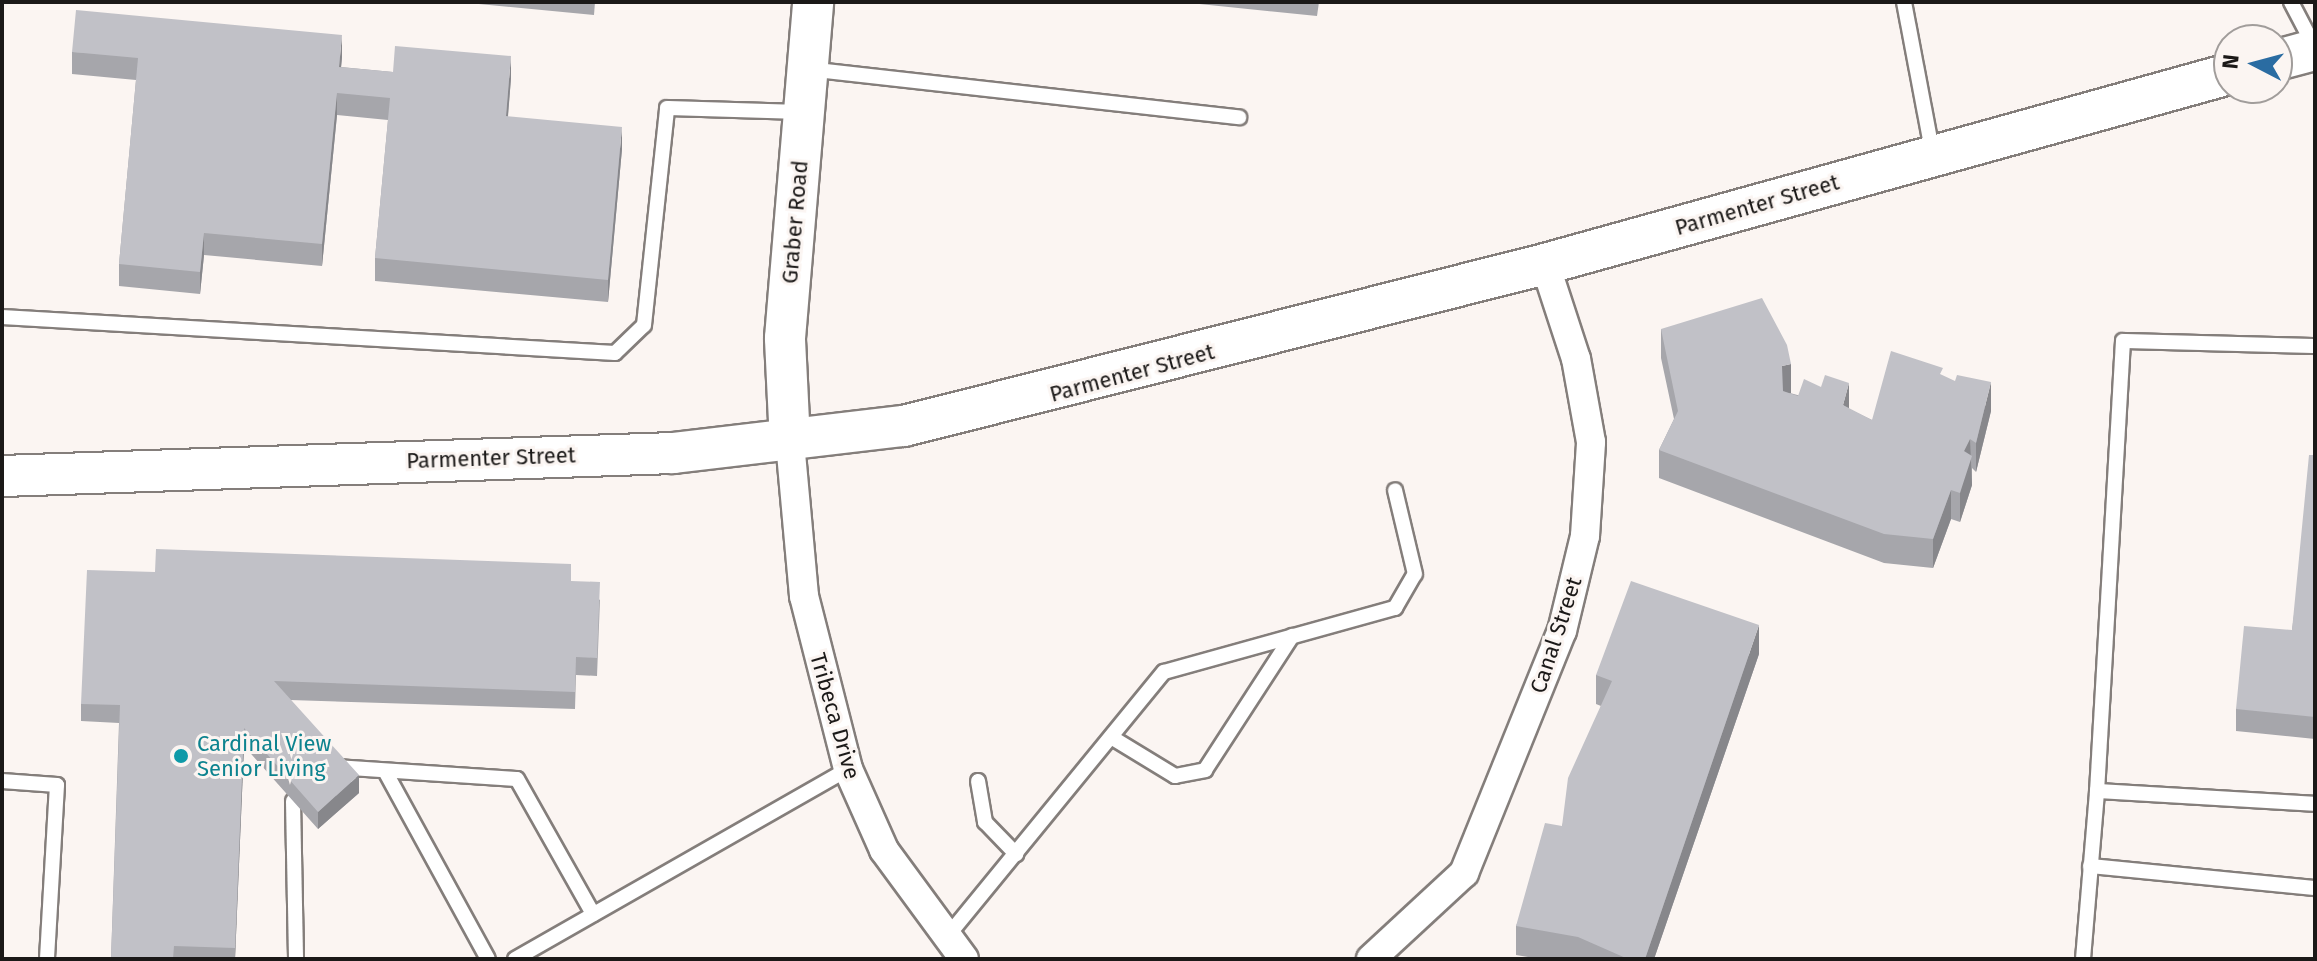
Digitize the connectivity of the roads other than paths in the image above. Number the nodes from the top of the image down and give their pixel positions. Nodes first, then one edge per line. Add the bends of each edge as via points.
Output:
1 (813, 2) edge
2 (1904, 2) edge
3 (2291, 2) edge
4 (2315, 49) edge
5 (2293, 55) edge
6 (808, 69) junction
7 (2213, 78) edge
8 (804, 112) junction
9 (1239, 117) dead end
10 (1933, 155) junction
11 (1545, 264) junction
12 (2, 317) edge
13 (2315, 346) edge
14 (790, 442) junction
15 (2, 476) edge
16 (1395, 490) dead end
17 (1292, 636) junction
18 (1111, 737) junction
19 (335, 766) edge
20 (848, 769) junction
21 (385, 771) junction
22 (2, 781) edge
23 (978, 781) dead end
24 (2097, 791) junction
25 (293, 801) edge
26 (2315, 804) edge
27 (1016, 854) junction
28 (2090, 866) junction
29 (2315, 888) edge
30 (593, 914) junction
31 (955, 948) edge
32 (47, 959) edge
33 (296, 959) edge
34 (488, 959) edge
35 (515, 959) edge
36 (1371, 959) edge
37 (2083, 959) edge

1 - 6 street, Graber Road
2 - 10 lane
3 - 4 lane
4 - 5 street
6 - 8 street, Graber Road
6 - 9 lane
7 - 10 street, Parmenter Street
8 - 12 lane via 667,108 644,325 615,353
8 - 14 street, Graber Road via 785,338
10 - 11 street, Parmenter Street
11 - 14 street, Parmenter Street via 1028,400
11 - 36 street, Canal Street via 1576,359 1591,442 1585,536 1562,631 1464,873
13 - 24 lane via 2123,341
14 - 15 street, Parmenter Street via 673,453
14 - 20 street, Tribeca Drive via 804,596
16 - 17 lane via 1415,574 1408,593 1395,608
17 - 18 lane via 1164,672
17 - 18 lane via 1205,770 1175,776
18 - 27 lane
19 - 21 lane
20 - 30 lane
20 - 31 street, Tribeca Drive via 884,850
21 - 30 lane via 517,779
21 - 34 lane
22 - 32 lane via 57,785
23 - 27 lane via 985,822
24 - 26 lane
24 - 28 lane
25 - 33 lane
27 - 31 lane
28 - 29 lane
28 - 37 lane
30 - 35 lane

